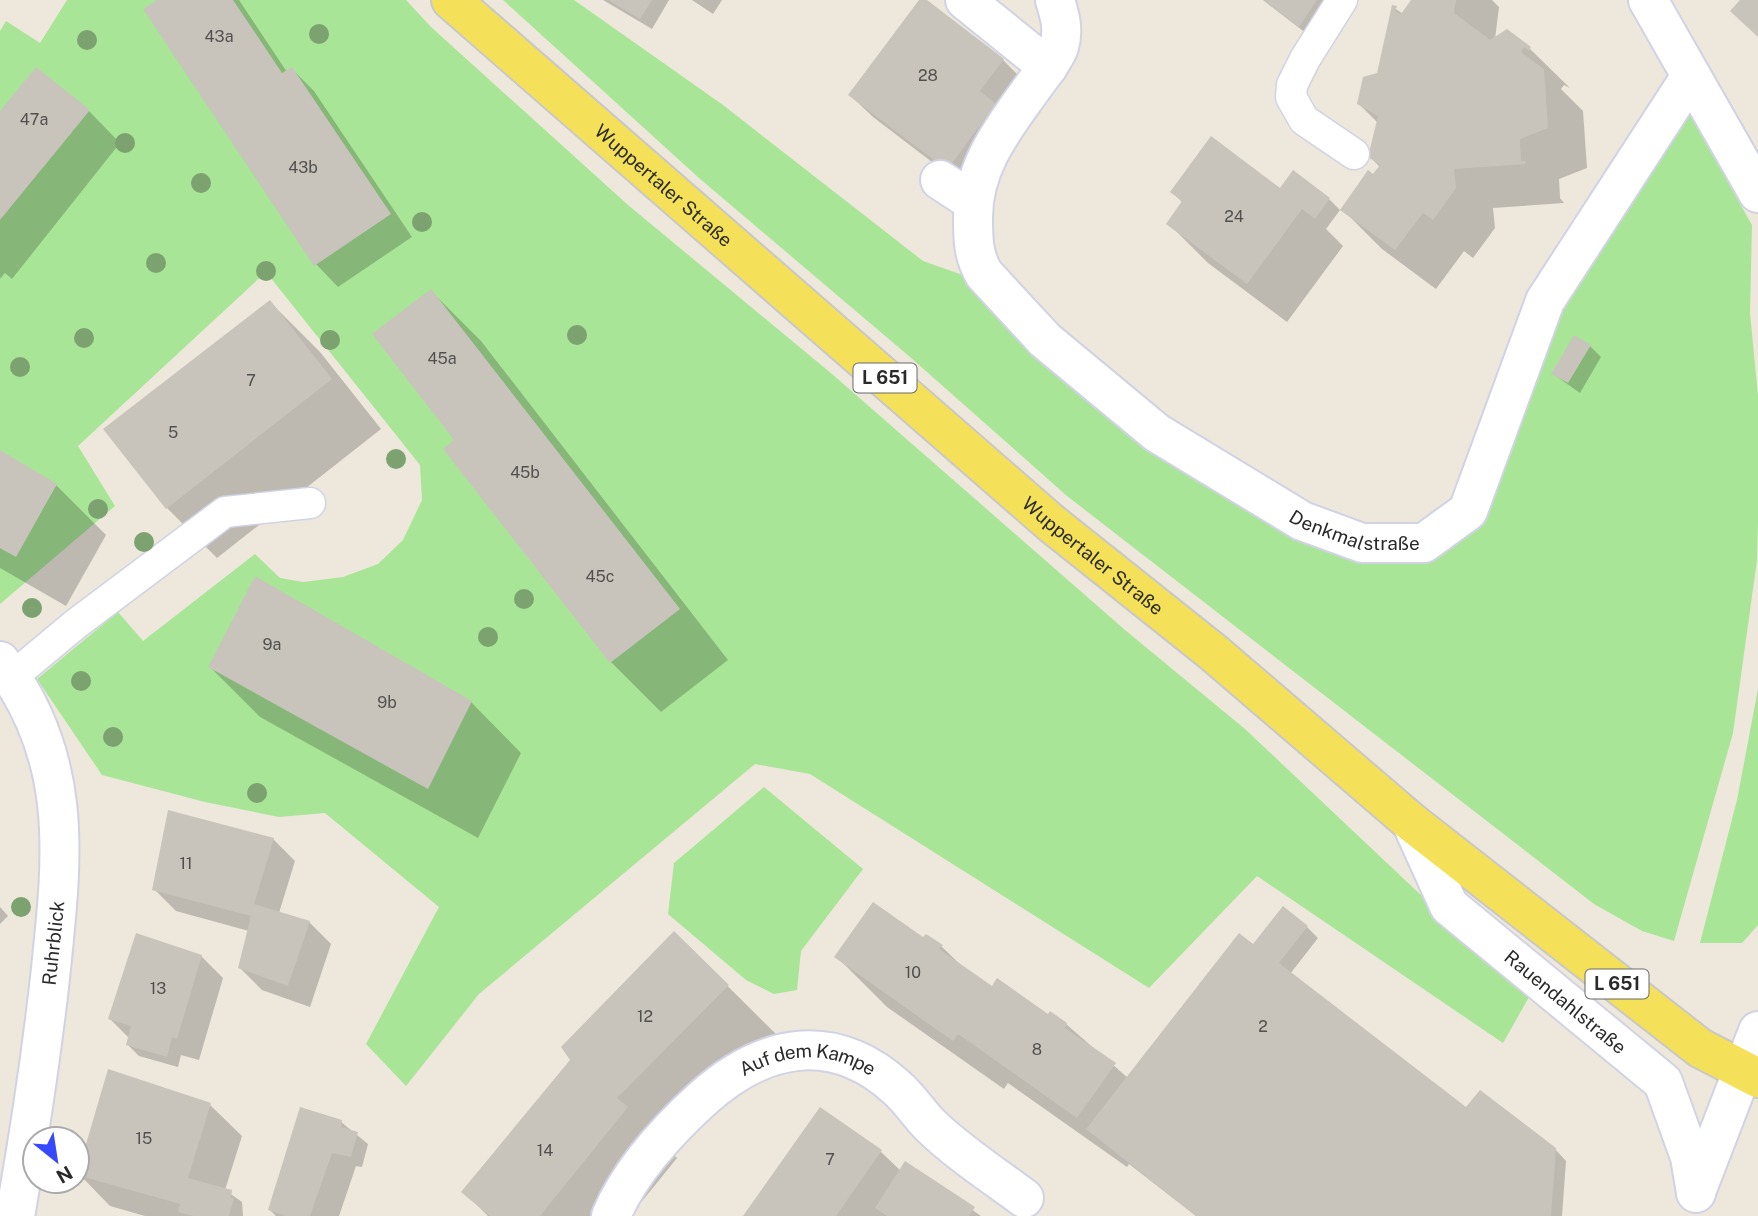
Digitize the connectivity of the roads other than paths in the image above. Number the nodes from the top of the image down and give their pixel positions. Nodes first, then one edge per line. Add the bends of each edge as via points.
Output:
1 (451, 0) edge
2 (965, 0) edge
3 (1055, 0) edge
4 (1342, 0) edge
5 (1648, 0) edge
6 (1048, 66) junction
7 (1691, 76) junction
8 (1354, 154) dead end
9 (940, 180) dead end
10 (1758, 193) edge
11 (972, 201) junction
12 (310, 503) dead end
13 (6, 669) edge
14 (1411, 822) junction
15 (1758, 1031) edge
16 (1751, 1074) edge
17 (1024, 1198) dead end
18 (1693, 1205) edge
19 (16, 1216) edge
20 (611, 1216) edge

1 - 14 main road, Wuppertaler Straße / L 651 via 1041,514
2 - 6 street
3 - 6 street, Denkmalstraße via 1062,21 1059,48
4 - 8 lane via 1305,59 1291,97 1304,120
5 - 7 street
6 - 11 street, Denkmalstraße via 998,137 977,176
7 - 10 street
7 - 11 street, Denkmalstraße via 1545,301 1468,511 1424,543 1362,543 1302,522 1157,433 1045,340 984,274 973,249
9 - 11 street
12 - 13 lane, Ruhrblick via 225,512 77,623
13 - 19 street, Ruhrblick via 34,715 51,760 61,819 61,876 43,1045
14 - 16 main road, Wuppertaler Straße / L 651 via 1700,1048
14 - 18 street, Rauendahlstraße via 1449,906 1663,1082 1690,1157
15 - 16 street
16 - 18 street, Rauendahlstraße
17 - 20 street, Auf dem Kampe via 943,1136 897,1087 872,1069 830,1051 795,1049 758,1061 718,1084 657,1147 619,1196

